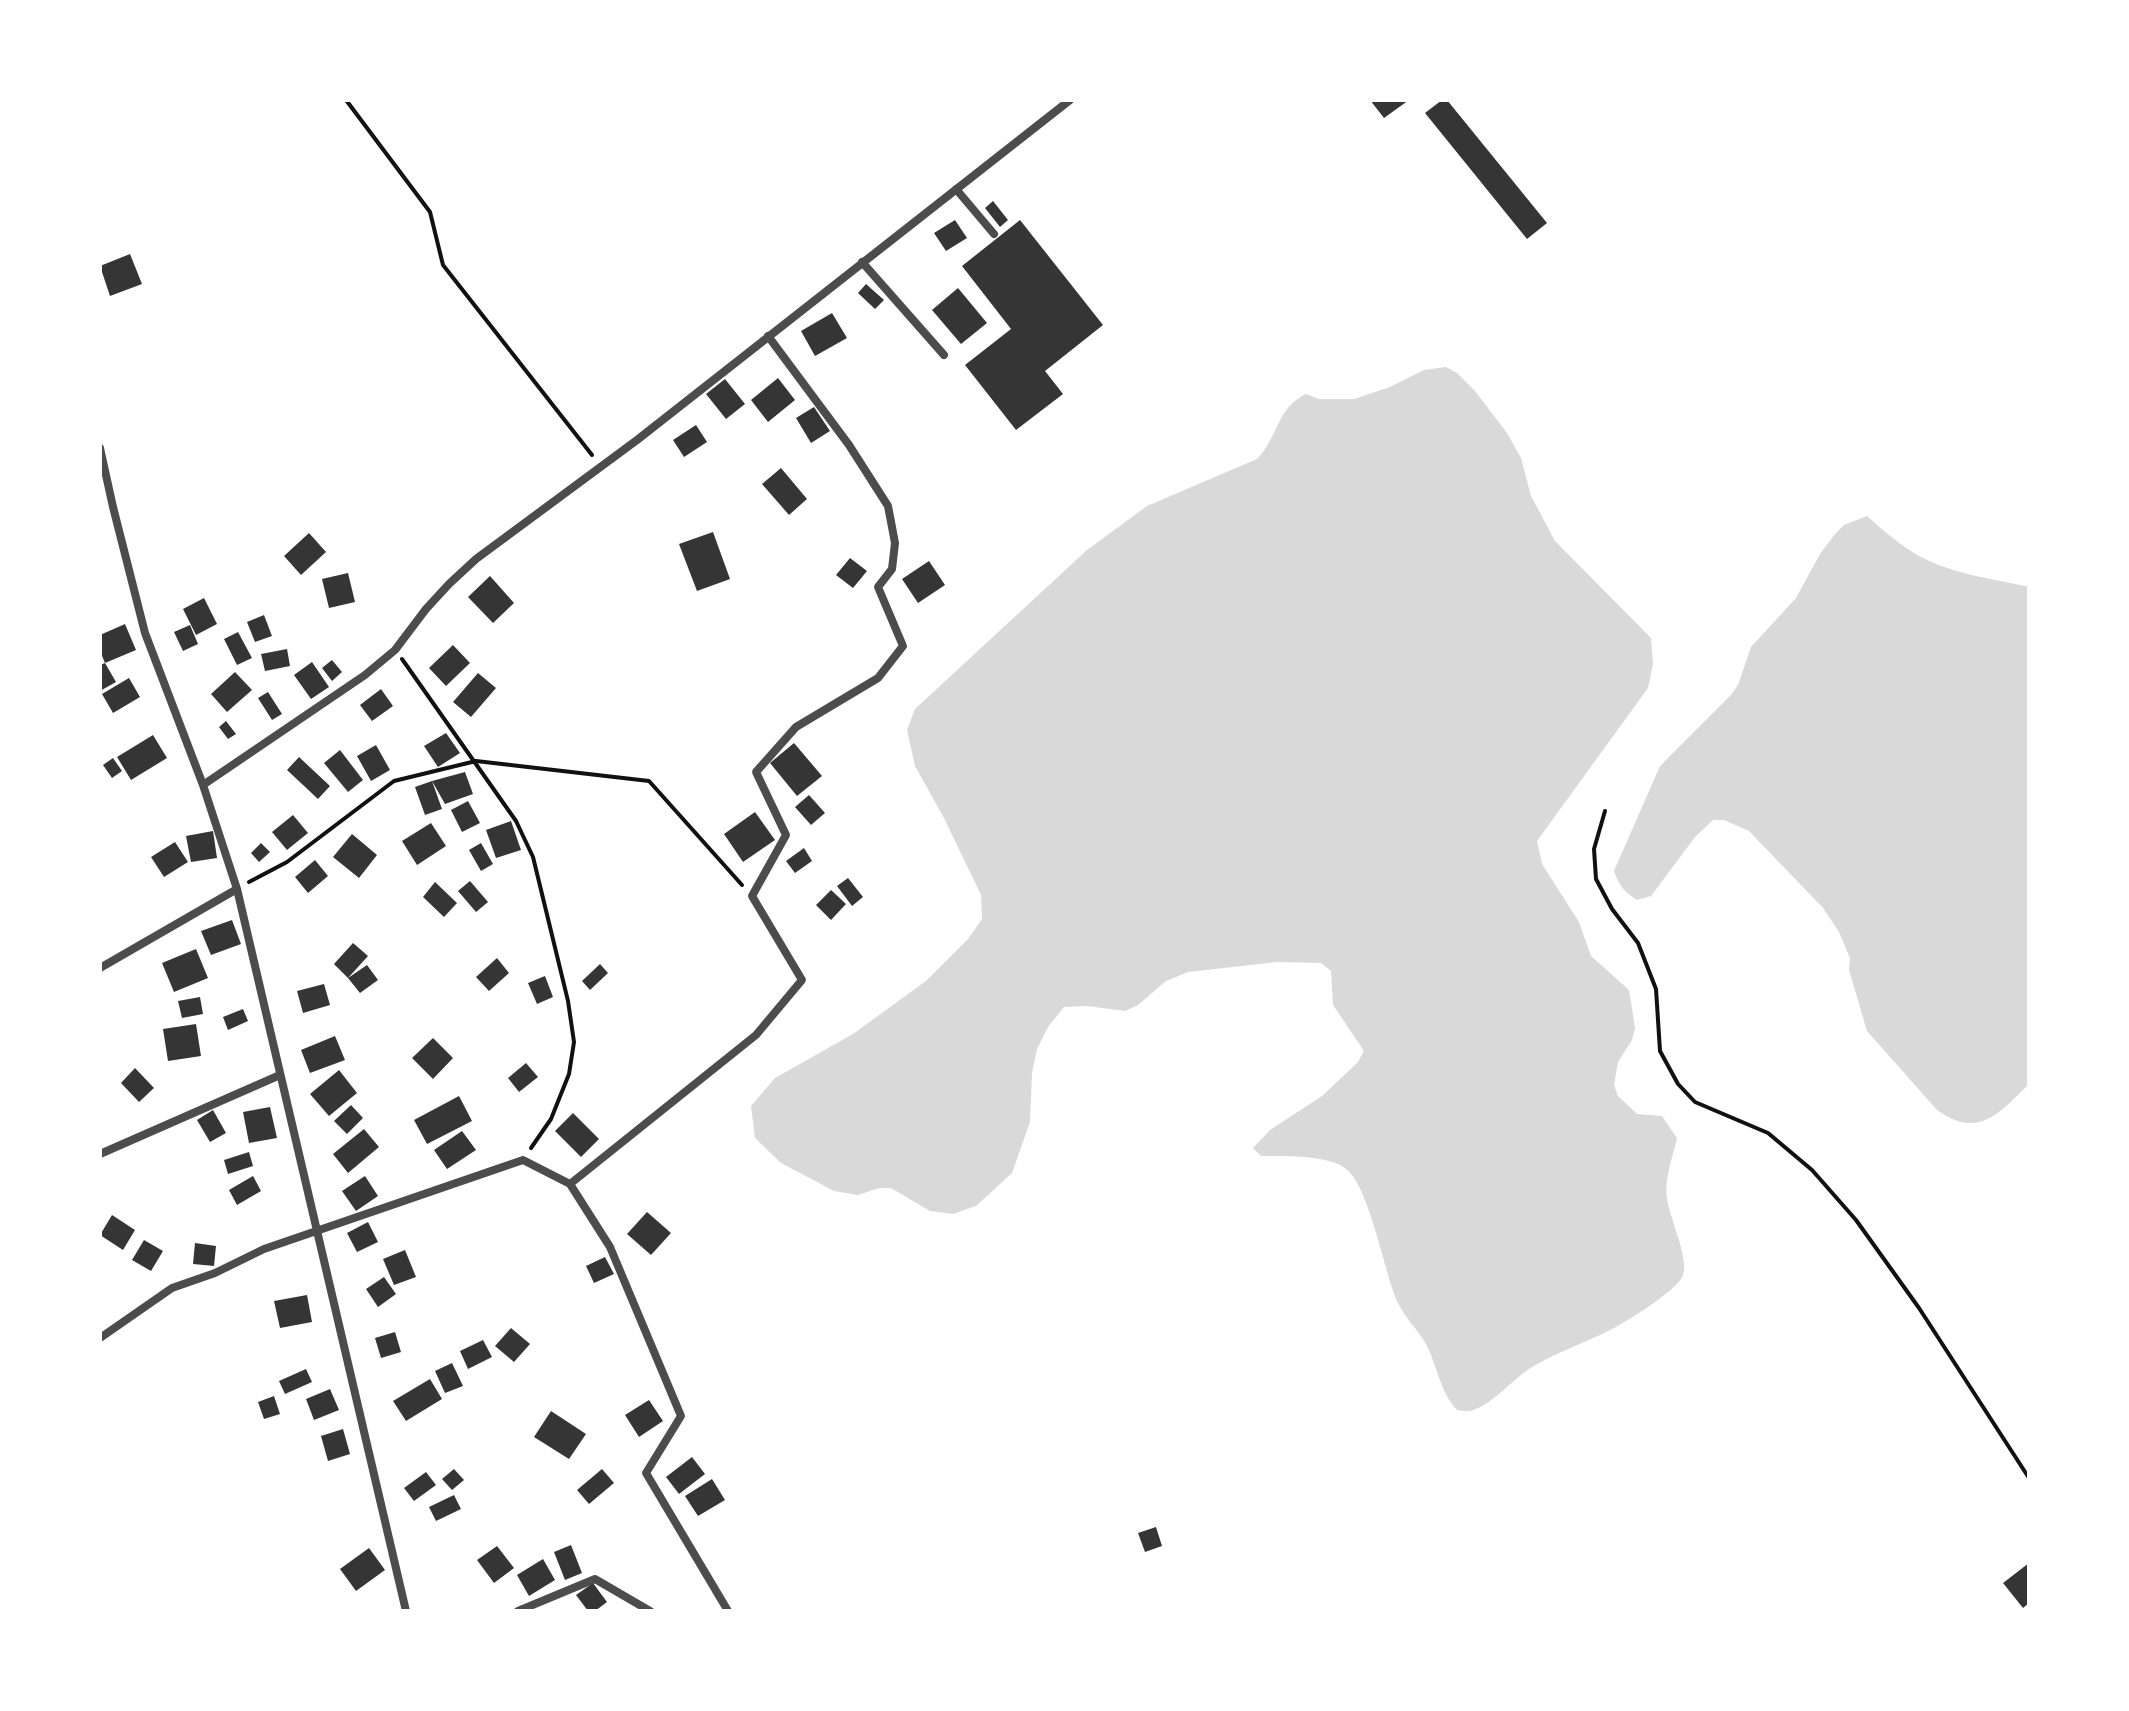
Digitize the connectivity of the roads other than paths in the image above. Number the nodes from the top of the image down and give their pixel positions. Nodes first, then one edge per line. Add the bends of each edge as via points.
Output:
1 (1070, 100) edge
2 (956, 189) junction
3 (994, 234) dead end
4 (862, 262) junction
5 (768, 336) junction
6 (944, 355) dead end
7 (100, 448) edge
8 (203, 785) junction
9 (237, 889) junction
10 (100, 968) edge
11 (280, 1075) junction
12 (100, 1154) edge
13 (570, 1184) junction
14 (315, 1231) junction
15 (100, 1338) edge
16 (406, 1611) edge
17 (518, 1611) edge
18 (650, 1611) edge
19 (728, 1611) edge

1 - 2 street
2 - 3 street
2 - 4 street
4 - 5 street
4 - 6 street
5 - 8 street via 476,559 426,609 395,650 365,675
5 - 13 street via 888,506 895,543 892,569 878,587 903,646 878,678 796,727 756,772 786,835 752,896 802,980 756,1035
7 - 8 street via 145,633
8 - 9 street
9 - 10 street
9 - 11 street
11 - 12 street
11 - 14 street
13 - 14 street via 523,1160
13 - 19 street via 610,1247 681,1416 646,1473
14 - 15 street via 172,1288
14 - 16 street
17 - 18 street via 595,1579

